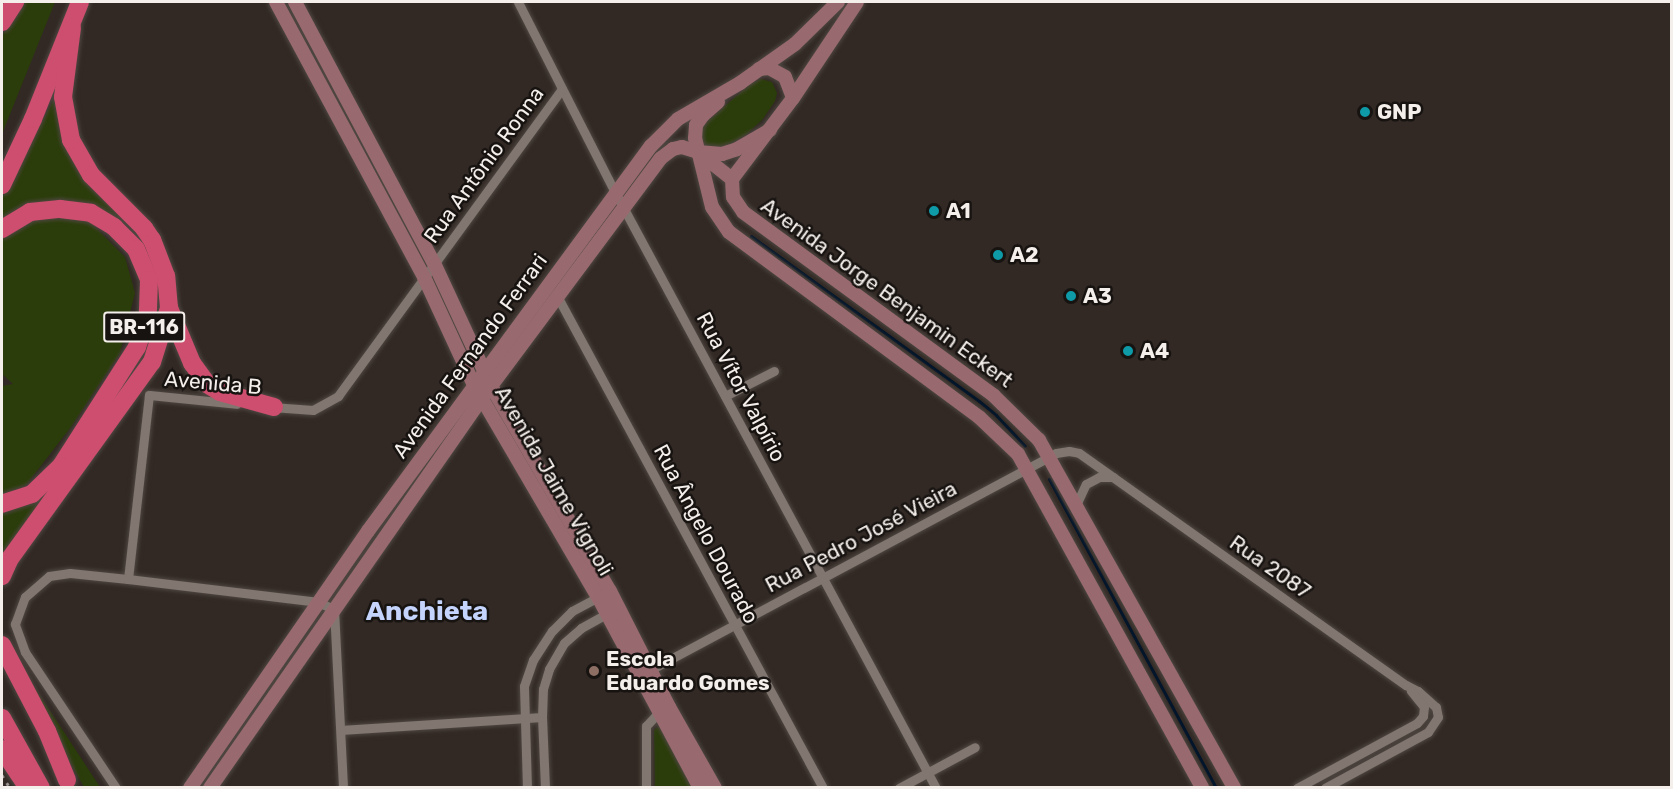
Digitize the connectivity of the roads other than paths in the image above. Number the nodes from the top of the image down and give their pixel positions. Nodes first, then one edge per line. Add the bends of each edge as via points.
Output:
1 (15, 2) edge
2 (80, 2) edge
3 (276, 2) edge
4 (295, 2) edge
5 (518, 2) edge
6 (838, 2) edge
7 (857, 2) edge
8 (2, 22) edge
9 (72, 28) junction
10 (759, 69) junction
11 (740, 83) junction
12 (562, 89) junction
13 (793, 98) junction
14 (770, 130) junction
15 (698, 152) junction
16 (732, 180) junction
17 (2, 185) edge
18 (616, 194) junction
19 (623, 208) junction
20 (2, 229) edge
21 (434, 263) junction
22 (424, 277) junction
23 (550, 283) junction
24 (558, 296) junction
25 (169, 308) junction
26 (531, 309) junction
27 (774, 371) dead end
28 (484, 372) junction
29 (474, 385) junction
30 (491, 386) junction
31 (725, 396) junction
32 (482, 398) junction
33 (274, 407) junction
34 (1053, 455) junction
35 (1027, 469) junction
36 (1113, 477) junction
37 (2, 504) edge
38 (1076, 505) junction
39 (368, 531) junction
40 (382, 541) junction
41 (2, 576) edge
42 (823, 578) junction
43 (128, 579) junction
44 (604, 594) junction
45 (317, 602) junction
46 (334, 609) junction
47 (612, 611) junction
48 (735, 625) junction
49 (2, 645) edge
50 (650, 670) junction
51 (2, 673) edge
52 (1406, 685) junction
53 (664, 709) junction
54 (542, 717) junction
55 (2, 718) edge
56 (524, 718) junction
57 (341, 730) junction
58 (975, 747) dead end
59 (2, 749) edge
60 (928, 772) junction
61 (69, 784) edge
62 (28, 788) edge
63 (41, 788) edge
64 (116, 788) edge
65 (190, 788) edge
66 (210, 788) edge
67 (344, 788) edge
68 (527, 788) edge
69 (544, 788) edge
70 (646, 788) edge
71 (700, 788) edge
72 (715, 788) edge
73 (823, 788) edge
74 (899, 788) edge
75 (936, 788) edge
76 (1202, 788) edge
77 (1234, 788) edge
78 (1297, 788) edge
79 (1325, 788) edge

1 - 8 highway
2 - 9 highway
3 - 22 street, Avenida Jaime Vignoli
4 - 21 street, Avenida Jaime Vignoli
5 - 12 street, Rua Vítor Valpírio
6 - 10 street, Avenida Fernando Ferrari via 795,44
7 - 13 street, Avenida Fernando Ferrari
9 - 17 highway
9 - 25 highway via 63,97 71,140 91,176 152,240 163,264
10 - 11 street, Avenida Fernando Ferrari
10 - 13 street via 769,68 785,77
11 - 15 street via 696,125
11 - 18 street, Avenida Fernando Ferrari via 678,119 651,146
12 - 18 street, Rua Vítor Valpírio
12 - 21 street, Rua Antônio Ronna
13 - 14 street, Avenida Fernando Ferrari
14 - 15 street, Avenida Fernando Ferrari via 729,152
14 - 16 street, Avenida Fernando Ferrari
15 - 16 street
15 - 19 street, Avenida Fernando Ferrari via 682,147 673,149 661,158
15 - 35 street via 712,207 729,232 980,418 1012,448
16 - 34 street, Avenida Jorge Benjamin Eckert via 733,197 743,212 994,396
18 - 19 street, Rua Vítor Valpírio
18 - 23 street, Avenida Fernando Ferrari
19 - 24 street, Avenida Fernando Ferrari
19 - 31 street, Rua Vítor Valpírio
20 - 37 highway, BR-116 via 30,212 60,208 91,213 114,227 136,249 149,280 148,315 137,347 61,466 32,494
21 - 22 street, Rua Antônio Ronna
21 - 28 street, Avenida Jaime Vignoli
22 - 29 street, Avenida Jaime Vignoli
22 - 33 street, Avenida B via 338,396 314,410
23 - 24 street, Rua Ângelo Dourado
23 - 26 street, Avenida Fernando Ferrari
24 - 26 street
24 - 30 street, Avenida Fernando Ferrari
24 - 48 street, Rua Ângelo Dourado
25 - 33 highway via 192,363 207,384 220,392
25 - 41 highway via 152,362 9,560
26 - 28 street, Avenida Fernando Ferrari
27 - 31 street
28 - 29 street, Avenida Fernando Ferrari
28 - 30 street, Avenida Jaime Vignoli
29 - 32 street, Avenida Jaime Vignoli
29 - 39 street, Avenida Fernando Ferrari
30 - 32 street, Avenida Fernando Ferrari
30 - 44 street, Avenida Jaime Vignoli
31 - 42 street, Rua Vítor Valpírio
32 - 40 street, Avenida Fernando Ferrari
32 - 44 street, Avenida Jaime Vignoli
33 - 43 street, Avenida B via 149,395
34 - 35 street, Rua Pedro José Vieira
34 - 36 street, Rua 2087 via 1064,451 1079,453
34 - 38 street, Avenida Jorge Benjamin Eckert
35 - 42 street, Rua Pedro José Vieira
35 - 76 street
36 - 38 street via 1099,477 1086,484
36 - 52 street, Rua 2087
38 - 77 street, Avenida Jorge Benjamin Eckert
39 - 40 street
39 - 45 street, Avenida Fernando Ferrari
40 - 46 street, Avenida Fernando Ferrari
42 - 48 street, Rua Pedro José Vieira
42 - 60 street, Rua Vítor Valpírio
43 - 45 street
43 - 64 street via 70,573 49,576 24,597 15,624 25,652
44 - 47 street, Avenida Jaime Vignoli
44 - 56 street via 572,611 552,631 533,660 524,686
45 - 46 street
45 - 65 street, Avenida Fernando Ferrari
46 - 57 street
46 - 66 street, Avenida Fernando Ferrari
47 - 50 street, Avenida Jaime Vignoli
47 - 53 street, Avenida Jaime Vignoli
47 - 54 street via 581,628 564,643 543,689
48 - 50 street, Rua Pedro José Vieira
48 - 73 street, Rua Ângelo Dourado
49 - 61 highway via 47,731
50 - 53 street, Avenida Jaime Vignoli
51 - 61 highway
52 - 78 street via 1424,707 1417,723
52 - 79 street, Rua 2087 via 1436,707 1438,717 1428,732
53 - 70 street via 646,726
53 - 71 street, Avenida Jaime Vignoli
53 - 72 street, Avenida Jaime Vignoli
54 - 56 street
54 - 69 street
55 - 63 highway
56 - 57 street
56 - 68 street
57 - 67 street
58 - 60 street
59 - 62 highway
60 - 74 street
60 - 75 street, Rua Vítor Valpírio

